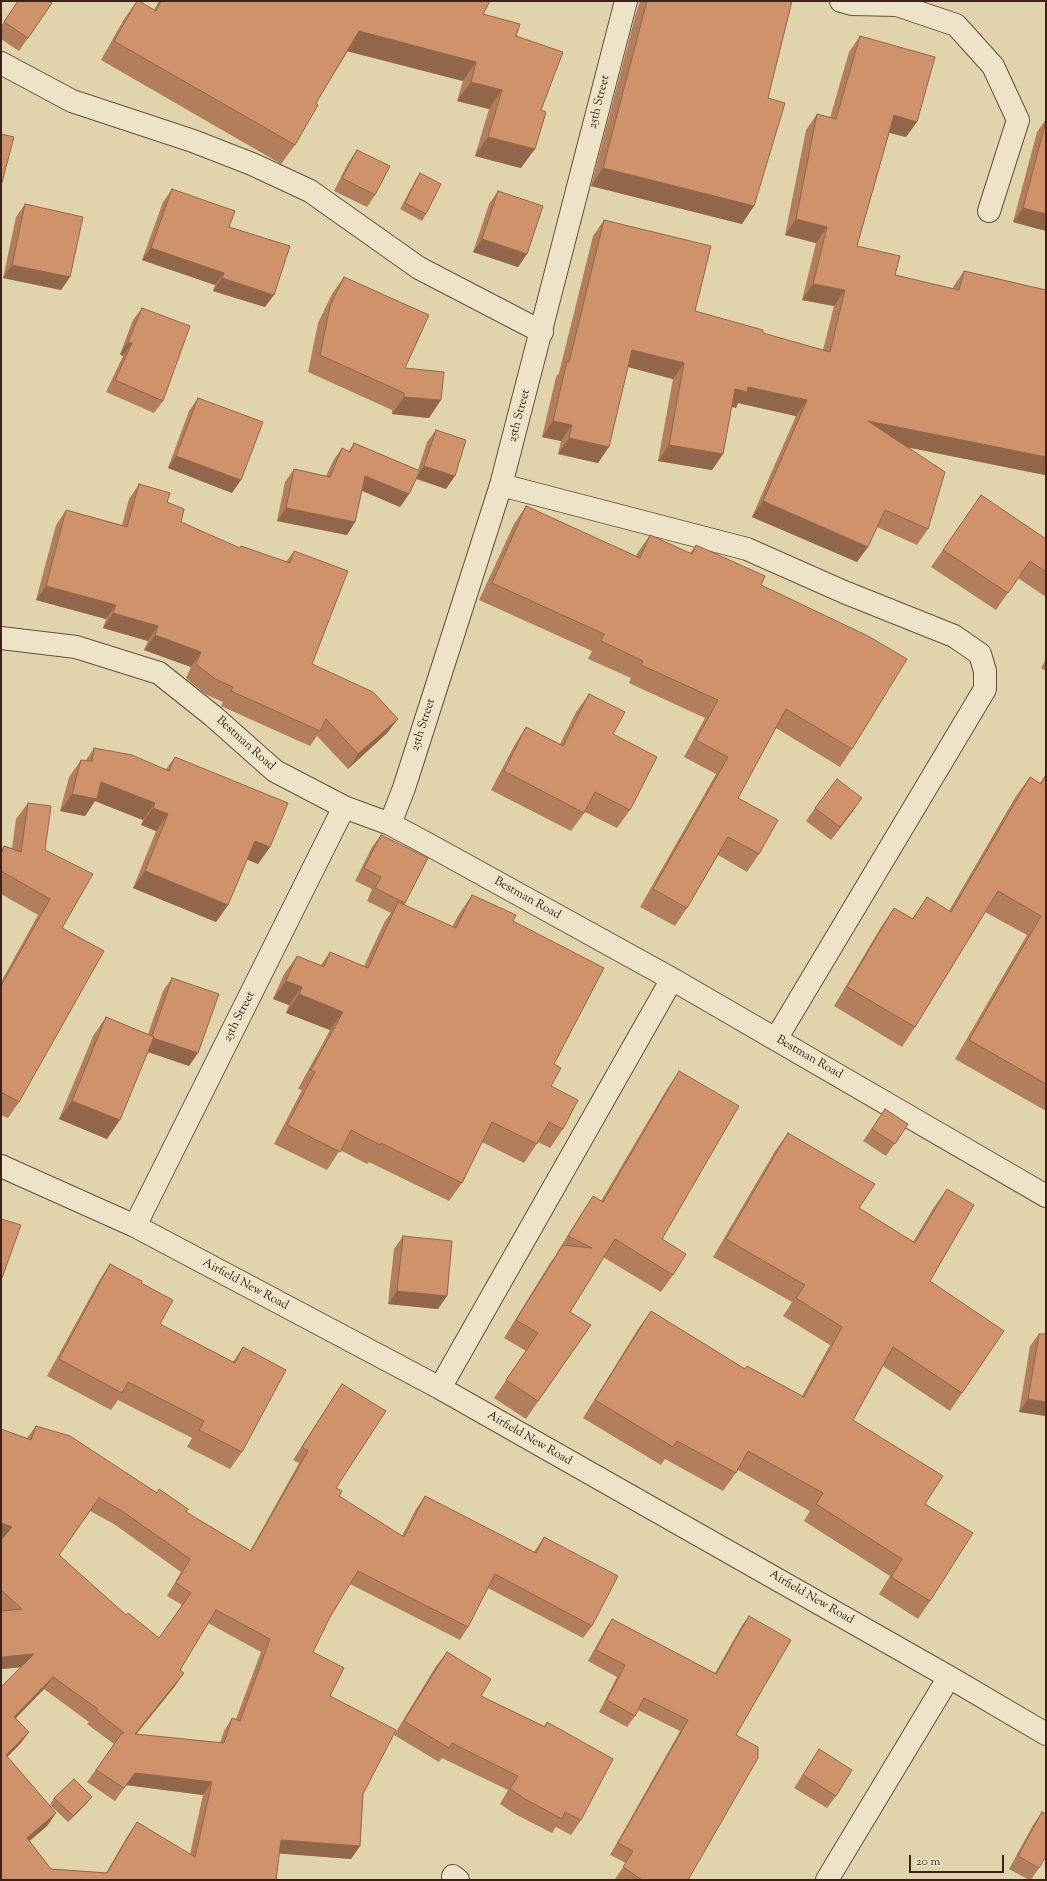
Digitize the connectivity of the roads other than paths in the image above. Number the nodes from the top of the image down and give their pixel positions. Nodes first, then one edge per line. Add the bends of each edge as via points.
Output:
1 (626, 1) edge
2 (841, 1) edge
3 (1, 63) edge
4 (989, 212) dead end
5 (542, 332) junction
6 (501, 485) junction
7 (1, 638) edge
8 (344, 807) junction
9 (390, 824) junction
10 (672, 979) junction
11 (776, 1039) junction
12 (1, 1166) edge
13 (1046, 1196) edge
14 (135, 1226) junction
15 (440, 1388) junction
16 (949, 1677) junction
17 (1046, 1734) edge
18 (828, 1880) edge

1 - 5 street, 25th Street
2 - 4 street via 852,4 897,4 956,24 993,66 1018,120
3 - 5 street via 72,101 193,141 252,164 310,191 419,268
5 - 6 street, 25th Street
6 - 9 street, 25th Street via 407,780
6 - 11 street via 747,549 844,592 954,636 980,654 985,670 985,689
7 - 8 street, Bestman Road via 76,647 159,673 213,716 275,771
8 - 9 street, Bestman Road
8 - 14 street, 25th Street
9 - 10 street, Bestman Road
10 - 11 street, Bestman Road
10 - 15 street
11 - 13 street, Bestman Road
12 - 14 street, Airfield New Road
14 - 15 street, Airfield New Road
15 - 16 street, Airfield New Road
16 - 17 street, Airfield New Road
16 - 18 street

